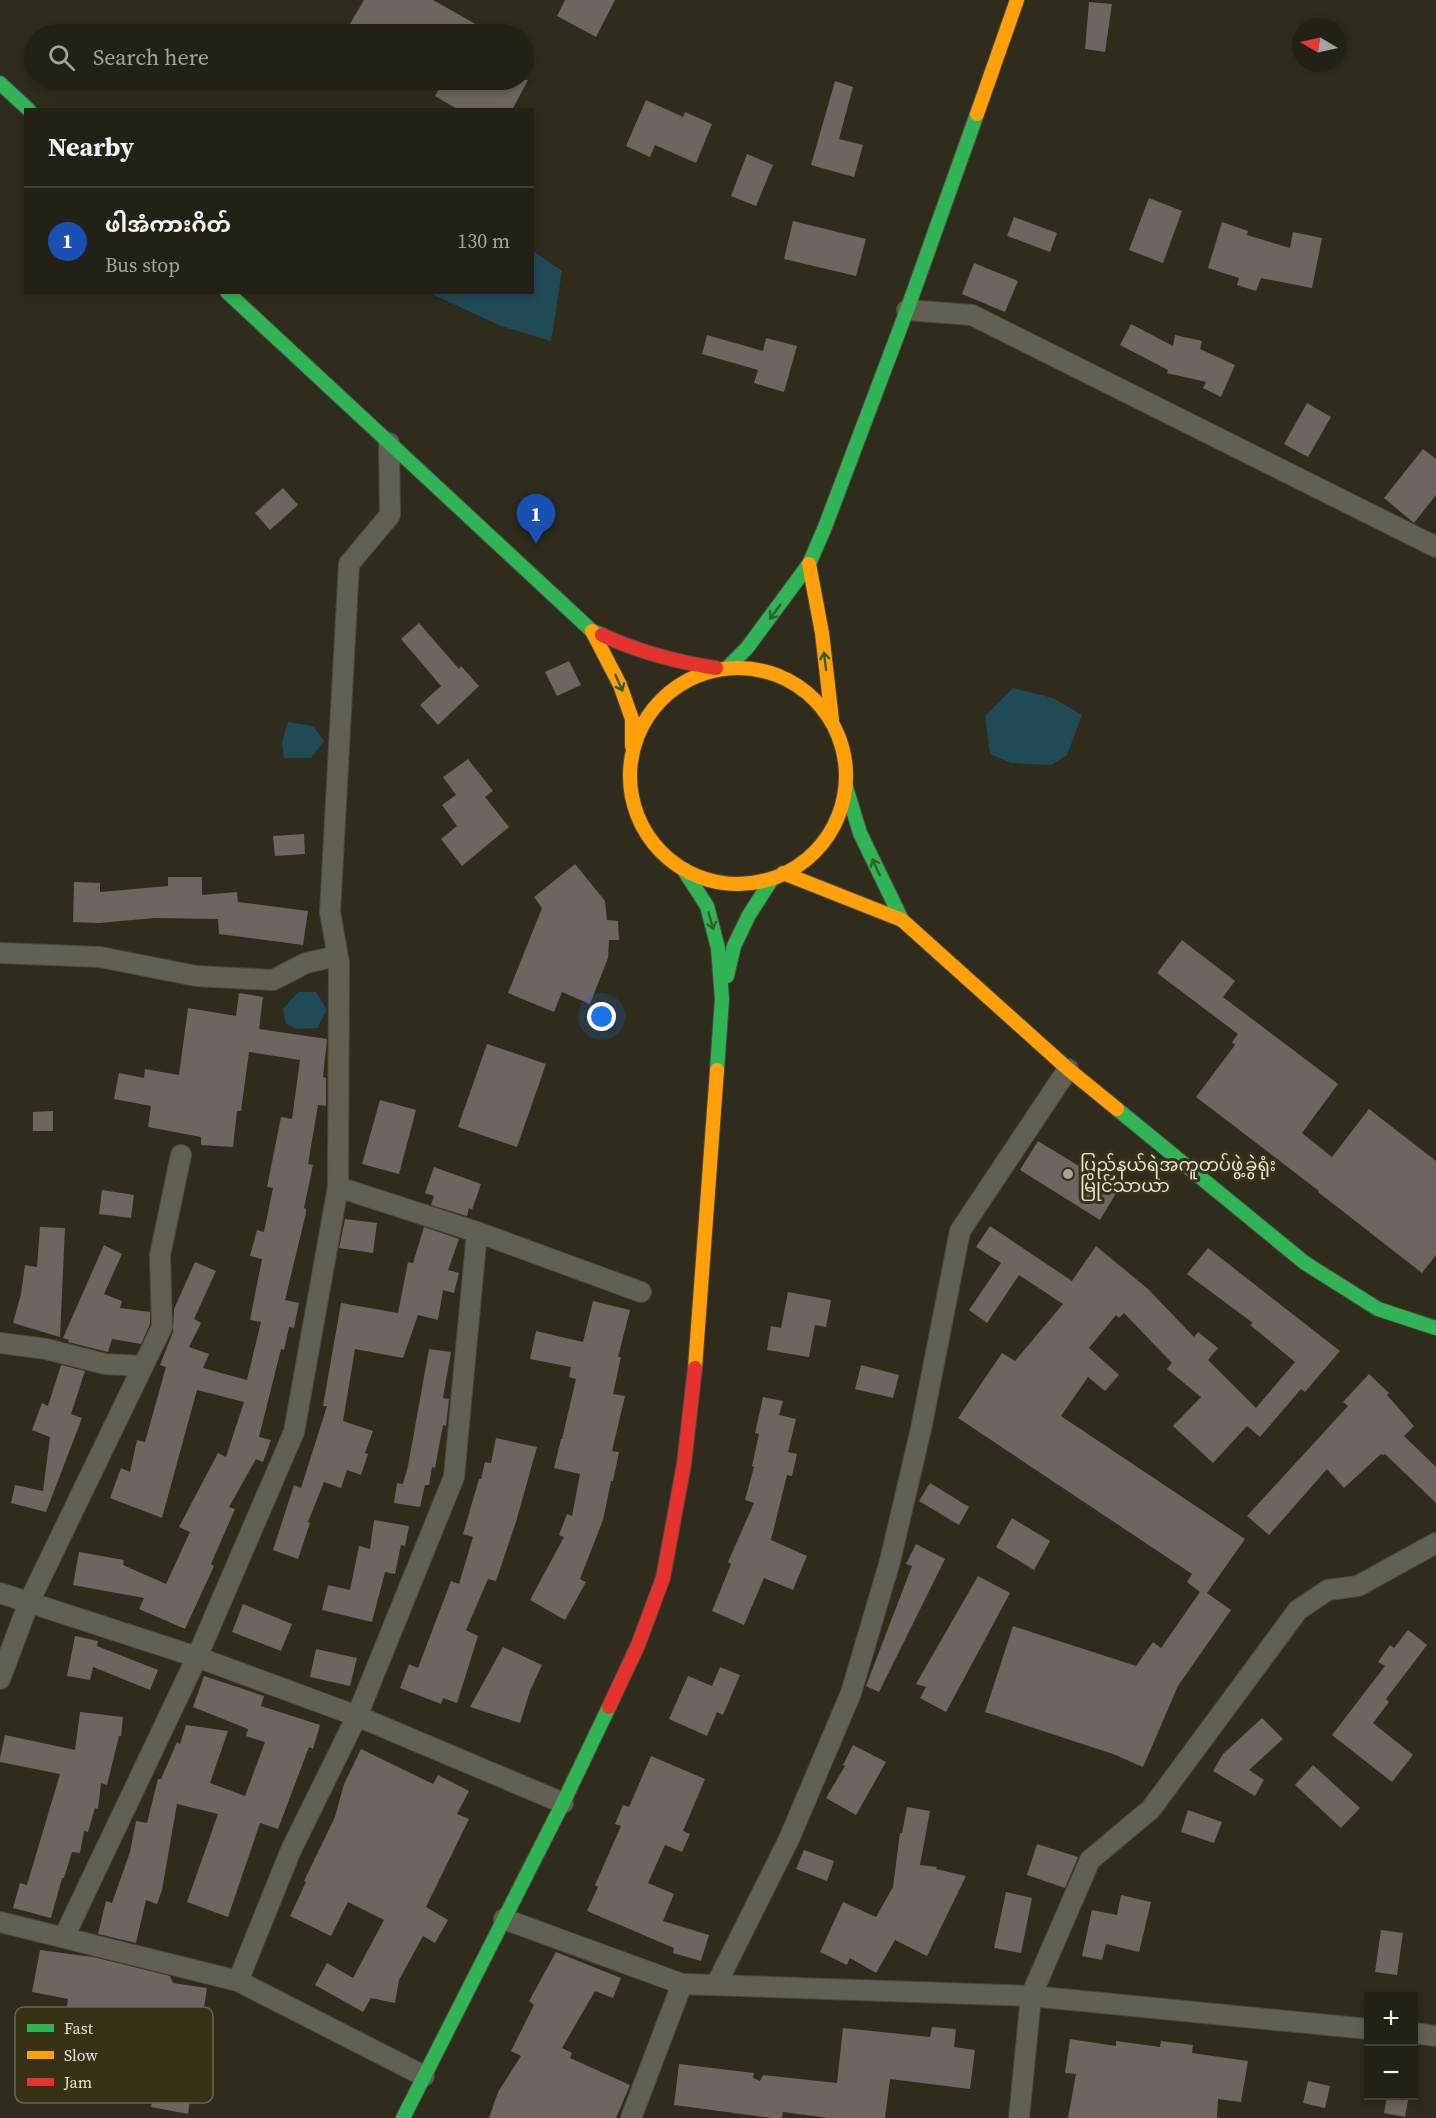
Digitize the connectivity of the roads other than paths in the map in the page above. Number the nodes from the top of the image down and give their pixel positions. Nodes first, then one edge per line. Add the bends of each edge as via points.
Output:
1 (1017, 0) edge
2 (0, 83) edge
3 (27, 108) edge
4 (229, 294) edge
5 (907, 310) junction
6 (389, 443) junction
7 (1436, 547) edge
8 (809, 564) junction
9 (592, 631) junction
10 (723, 668) junction
11 (832, 720) junction
12 (632, 756) junction
13 (846, 787) junction
14 (683, 869) junction
15 (777, 876) junction
16 (902, 920) junction
17 (0, 953) edge
18 (337, 956) junction
19 (722, 999) junction
20 (1068, 1069) junction
21 (182, 1155) dead end
22 (338, 1187) junction
23 (477, 1232) junction
24 (641, 1292) dead end
25 (1436, 1328) edge
26 (0, 1342) edge
27 (143, 1366) junction
28 (1436, 1543) edge
29 (0, 1593) edge
30 (29, 1602) junction
31 (197, 1657) junction
32 (0, 1679) edge
33 (357, 1716) junction
34 (563, 1803) junction
35 (504, 1919) junction
36 (0, 1922) edge
37 (64, 1937) junction
38 (238, 1981) junction
39 (681, 1984) junction
40 (716, 1985) junction
41 (1032, 1996) junction
42 (1364, 2029) edge
43 (1418, 2034) edge
44 (1436, 2036) edge
45 (424, 2076) junction
46 (403, 2118) edge
47 (631, 2118) edge
48 (1019, 2118) edge

1 - 5 main road
2 - 3 main road
4 - 6 main road
5 - 7 street via 972,315
5 - 8 main road
6 - 9 main road
6 - 18 street via 390,515 349,564 330,912
8 -> 10 main road via 747,648
11 -> 8 main road
9 - 10 main road via 632,649 681,663
9 -> 12 main road via 620,685 632,719
10 - 11 main road via 768,670 804,689
10 - 12 main road via 688,679 661,699 642,725
11 - 13 main road via 842,742
12 - 14 main road via 630,789 640,821 658,849
13 - 15 main road via 837,820 821,846 799,866
16 -> 13 main road via 860,833
14 - 15 main road via 711,881 742,884
14 -> 19 main road via 706,906 718,948
15 - 16 main road
15 - 19 main road via 749,915 734,946
16 - 20 main road
17 - 18 street via 100,957 196,976 273,980 306,963
18 - 22 street
19 - 34 main road via 697,1348 684,1464 663,1578 638,1645
20 - 25 main road via 1305,1263 1378,1309
20 - 40 street via 960,1231 890,1560 851,1693 789,1839
21 - 27 street via 160,1255 162,1327
22 - 23 street
22 - 31 street via 294,1432
23 - 24 street
23 - 33 street via 454,1477
26 - 27 street via 105,1364
27 - 30 street
28 - 41 street via 1358,1586 1328,1590 1298,1610 1150,1809 1090,1860
29 - 30 street
30 - 31 street
30 - 32 street
31 - 33 street
31 - 37 street
33 - 34 street
33 - 38 street via 291,1850
34 - 35 main road
35 - 39 street
35 - 45 main road
36 - 37 street
37 - 38 street
38 - 45 street
39 - 40 street
39 - 47 street
40 - 41 street
41 - 42 street
41 - 48 street
43 - 44 street
45 - 46 main road

